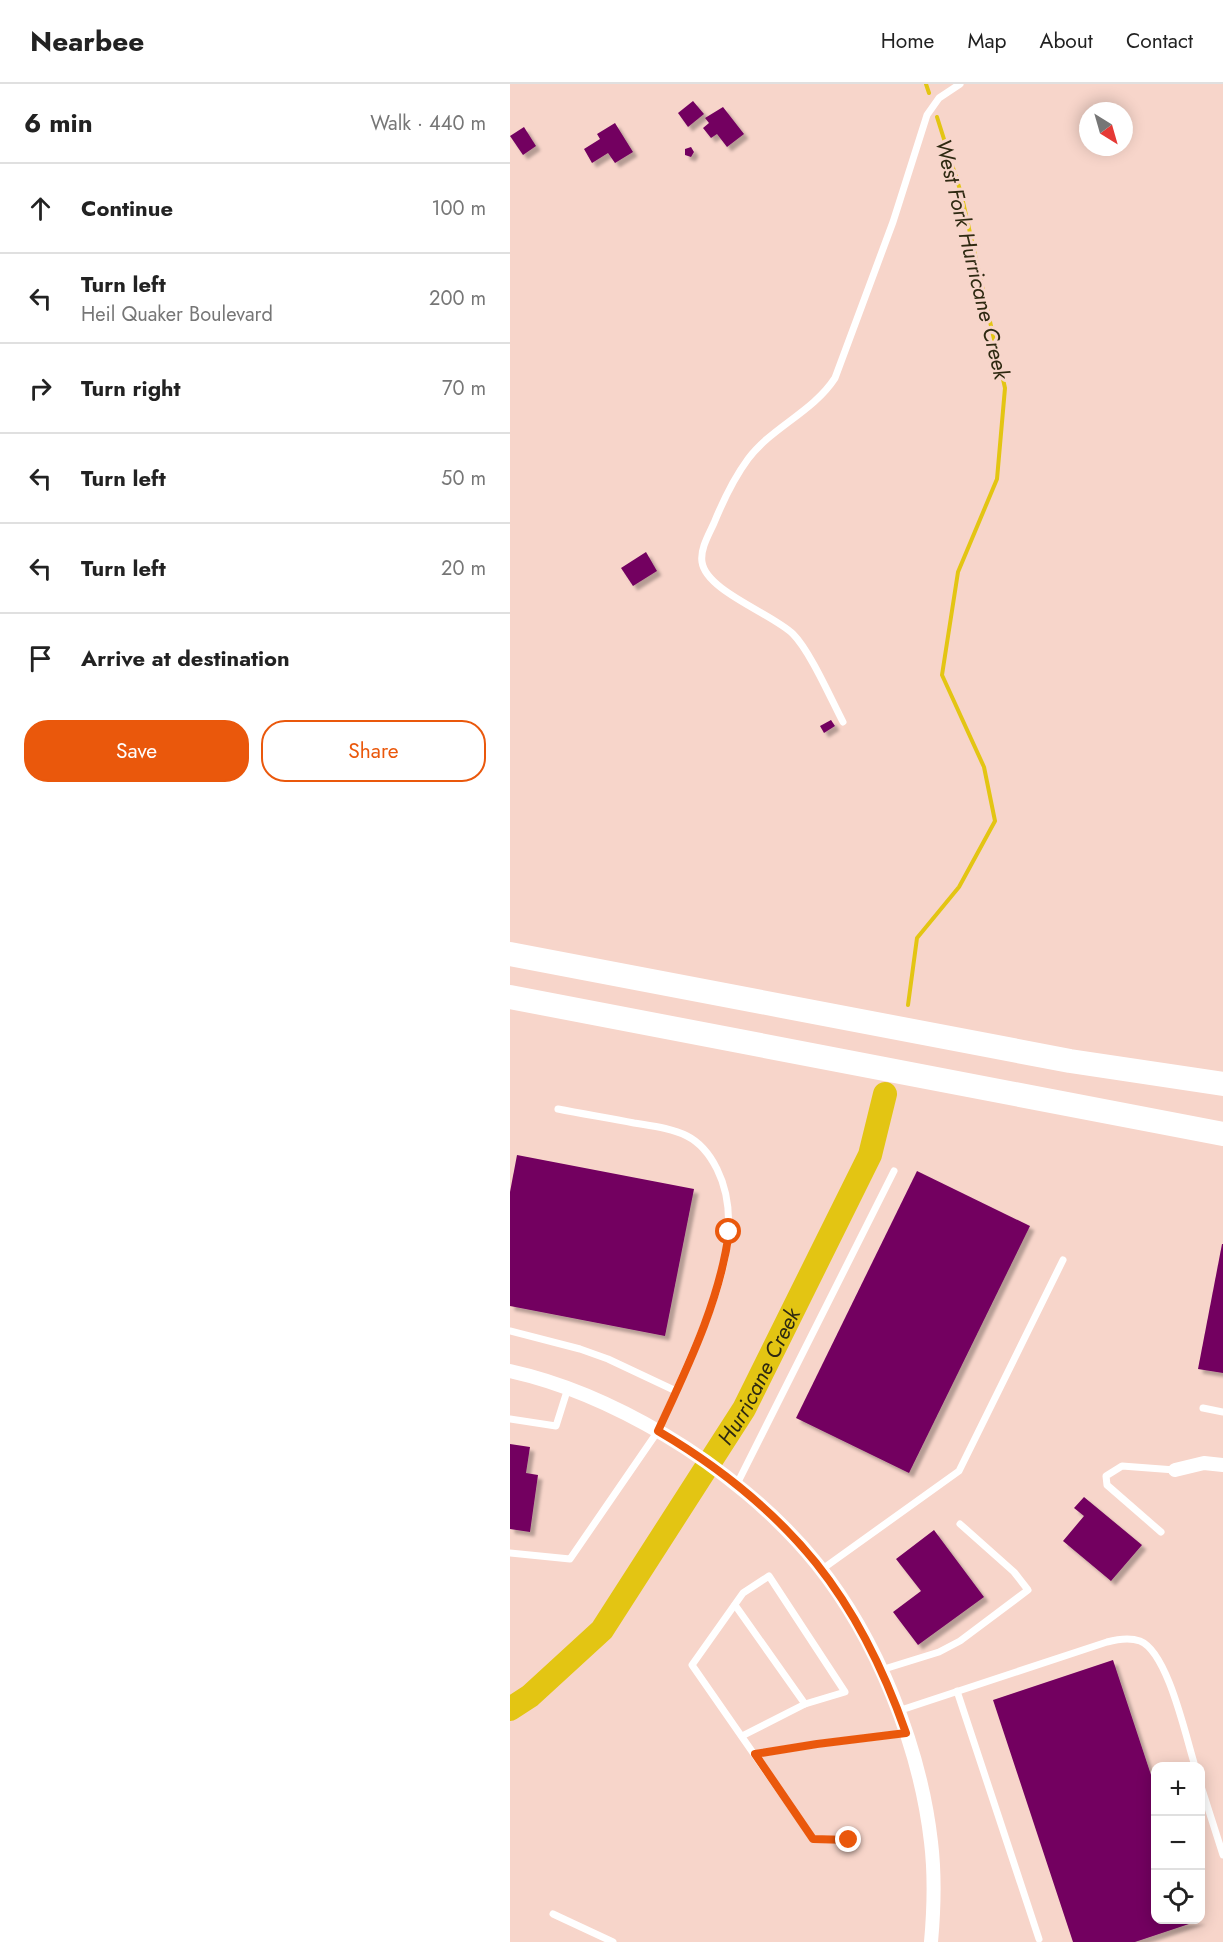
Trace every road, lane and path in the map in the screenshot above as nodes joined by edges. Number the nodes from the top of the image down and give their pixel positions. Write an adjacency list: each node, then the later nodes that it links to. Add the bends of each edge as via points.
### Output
1 (960, 84): 2 (lane, via 939,98 927,115 893,222 835,378 821,396 766,439 750,457 719,512 703,553 704,569 718,585 798,639)
2 (843, 722)
3 (510, 954): 5 (highway, via 1070,1060)
4 (510, 997): 7 (highway)
5 (1223, 1084)
6 (558, 1109): 13 (lane, via 677,1131 700,1144 720,1175 729,1215 724,1262)
7 (1223, 1134)
8 (894, 1171): 20 (lane)
9 (1063, 1260): 24 (lane, via 959,1471)
10 (510, 1331): 13 (lane, via 589,1353)
11 (510, 1371): 12 (street)
12 (568, 1388): 16 (lane, via 556,1426); 17 (street, via 617,1408)
13 (676, 1391): 17 (lane)
14 (1203, 1408): 15 (lane)
15 (1223, 1412)
16 (510, 1419)
17 (658, 1431): 20 (street); 23 (lane, via 570,1559)
18 (1223, 1464): 19 (street, via 1204,1463)
19 (1175, 1470): 22 (lane, via 1122,1466 1106,1476 1107,1485)
20 (736, 1486): 24 (street, via 784,1529)
21 (960, 1524): 26 (lane, via 1014,1572 1028,1590 960,1641 939,1652)
22 (1161, 1532)
23 (510, 1553)
24 (821, 1570): 26 (street)
25 (735, 1605): 28 (lane); 28 (lane, via 743,1593 770,1576 845,1692); 31 (lane, via 692,1665)
26 (881, 1670): 29 (street)
27 (957, 1691): 29 (lane); 33 (lane, via 1107,1642 1140,1641 1151,1649 1166,1673); 38 (lane)
28 (806, 1704): 31 (lane)
29 (898, 1711): 30 (street)
30 (906, 1733): 32 (lane); 40 (street, via 925,1802 931,1844)
31 (742, 1736): 32 (lane)
32 (755, 1754): 35 (lane, via 813,1839)
33 (1193, 1762)
34 (1205, 1799): 36 (lane)
35 (849, 1840)
36 (1223, 1855)
37 (552, 1914): 39 (lane)
38 (1039, 1939)
39 (613, 1942)
40 (931, 1942)

